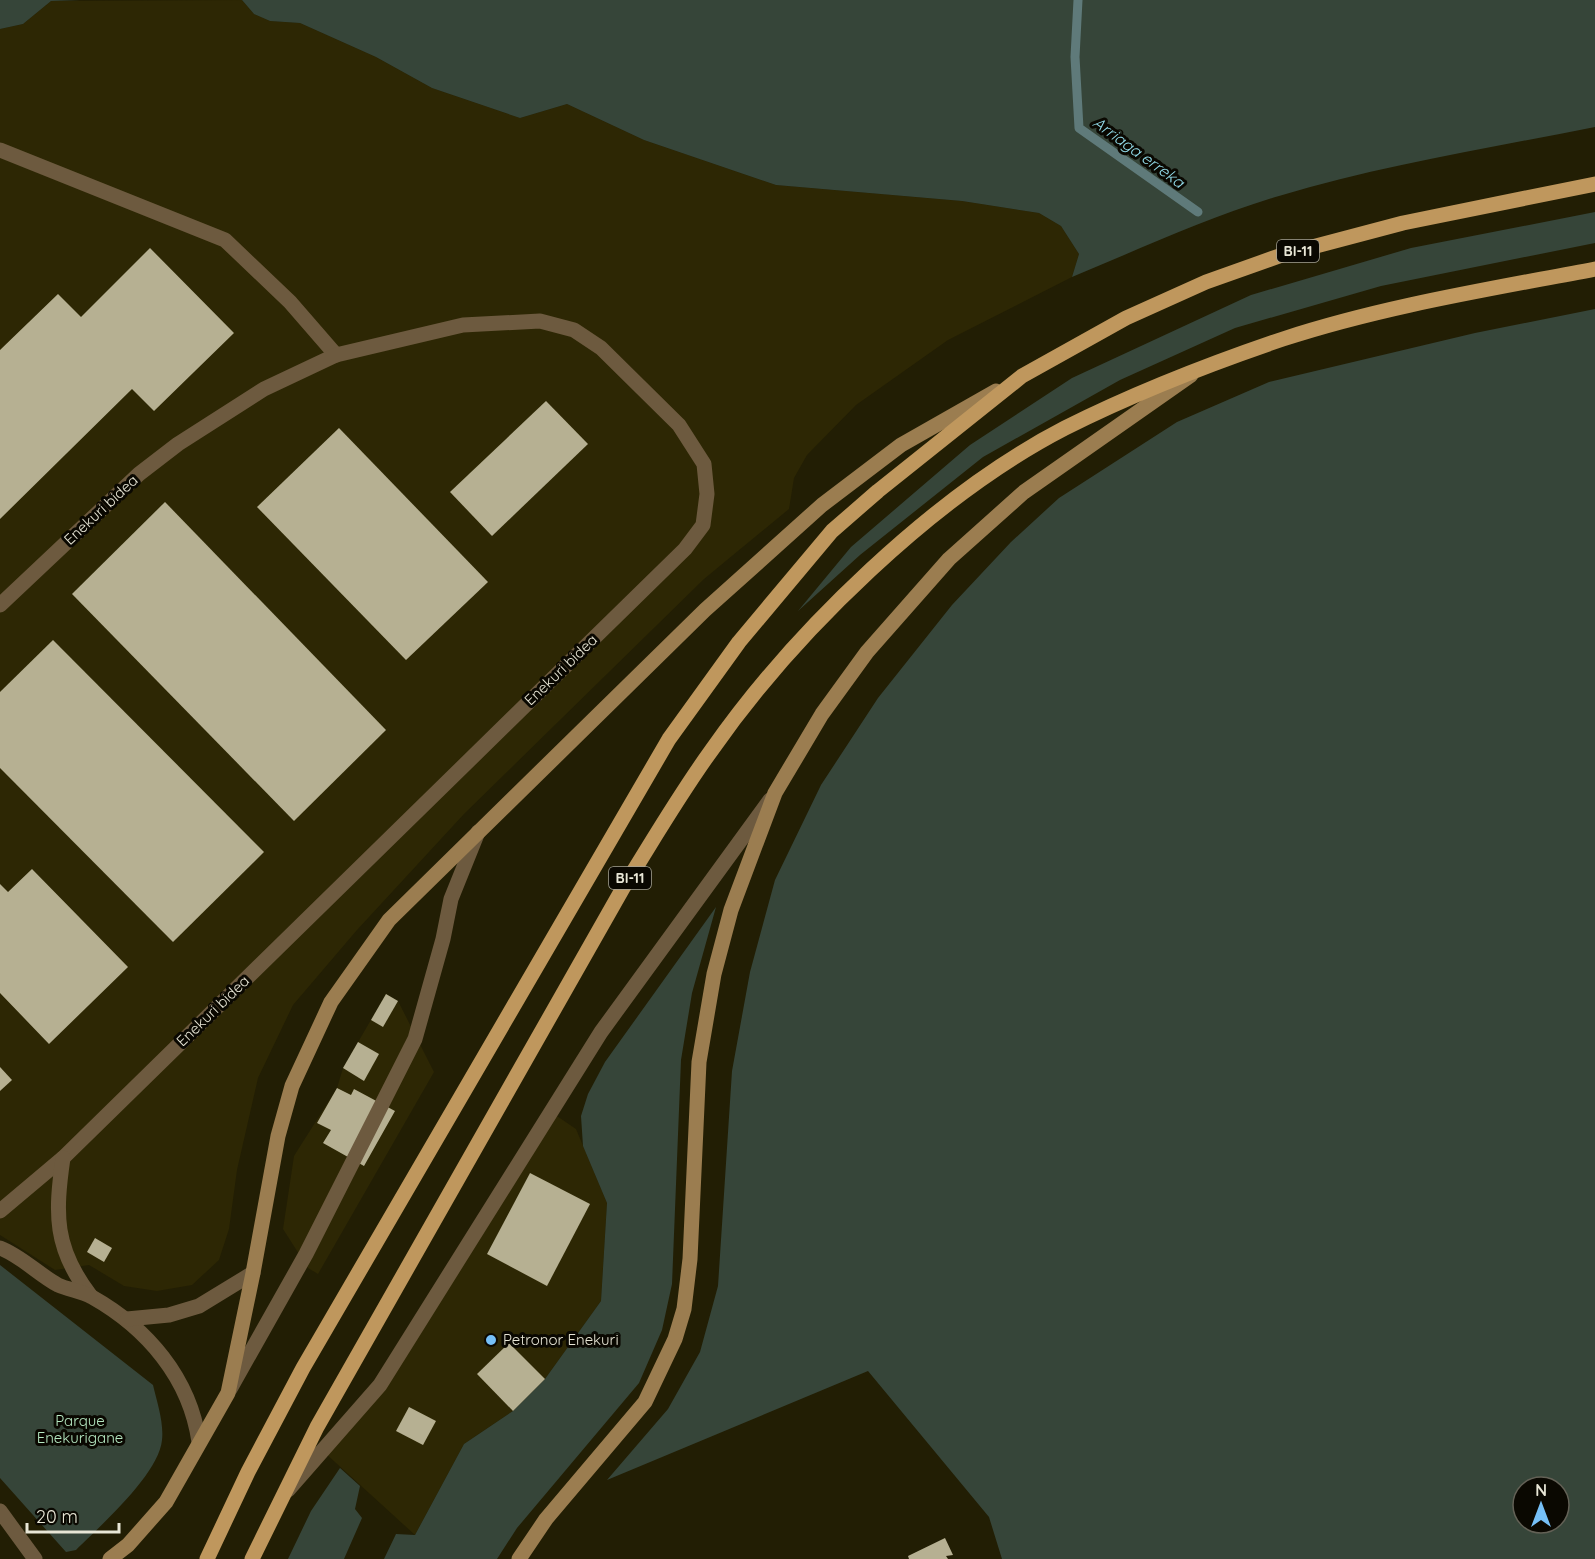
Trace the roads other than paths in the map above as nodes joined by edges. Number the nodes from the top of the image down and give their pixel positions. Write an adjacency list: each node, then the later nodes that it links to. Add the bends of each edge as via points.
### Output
1 (0, 150): 4 (street, via 225,240 290,302)
2 (1595, 184): 6 (main road, BI-11, via 1403,223 1282,255 1206,282 1126,318)
3 (1595, 269): 5 (main road, BI-11, via 1380,312 1285,339)
4 (336, 355): 7 (street, Enekuri bidea, via 264,389 178,444 139,474); 10 (street, Enekuri bidea, via 463,325 540,321 574,330 601,348 679,425 704,464 707,494 703,525 685,549)
5 (1198, 370): 8 (street, via 1024,492 949,559 867,652 822,714); 18 (main road, BI-11, via 1064,429 969,491 879,563 762,685 711,749 623,888 322,1417)
6 (1022, 376): 9 (street, via 901,445 822,505 705,610); 22 (main road, BI-11, via 832,531 739,642 669,739 303,1368)
7 (0, 604)
8 (775, 793): 18 (street, via 601,1032 380,1385); 24 (street, via 731,910 714,974 699,1062 690,1259 684,1309 675,1340 645,1402 546,1520)
9 (478, 832): 13 (street, via 389,920 331,1002 292,1086 278,1136); 16 (street, via 451,899 415,1039 306,1254)
10 (63, 1158): 11 (street, Enekuri bidea); 14 (street, via 58,1230 74,1274)
11 (0, 1212)
12 (0, 1248): 14 (street, via 59,1285)
13 (253, 1273): 15 (street, via 200,1306 169,1315); 16 (street)
14 (90, 1295): 15 (street)
15 (128, 1319): 17 (street, via 164,1356 196,1422)
16 (228, 1393): 17 (street)
17 (200, 1442): 21 (street, via 166,1502 128,1545)
18 (280, 1499): 23 (main road, BI-11)
19 (0, 1511): 20 (street)
20 (35, 1559)
21 (110, 1559)
22 (207, 1559)
23 (252, 1559)
24 (519, 1559)

